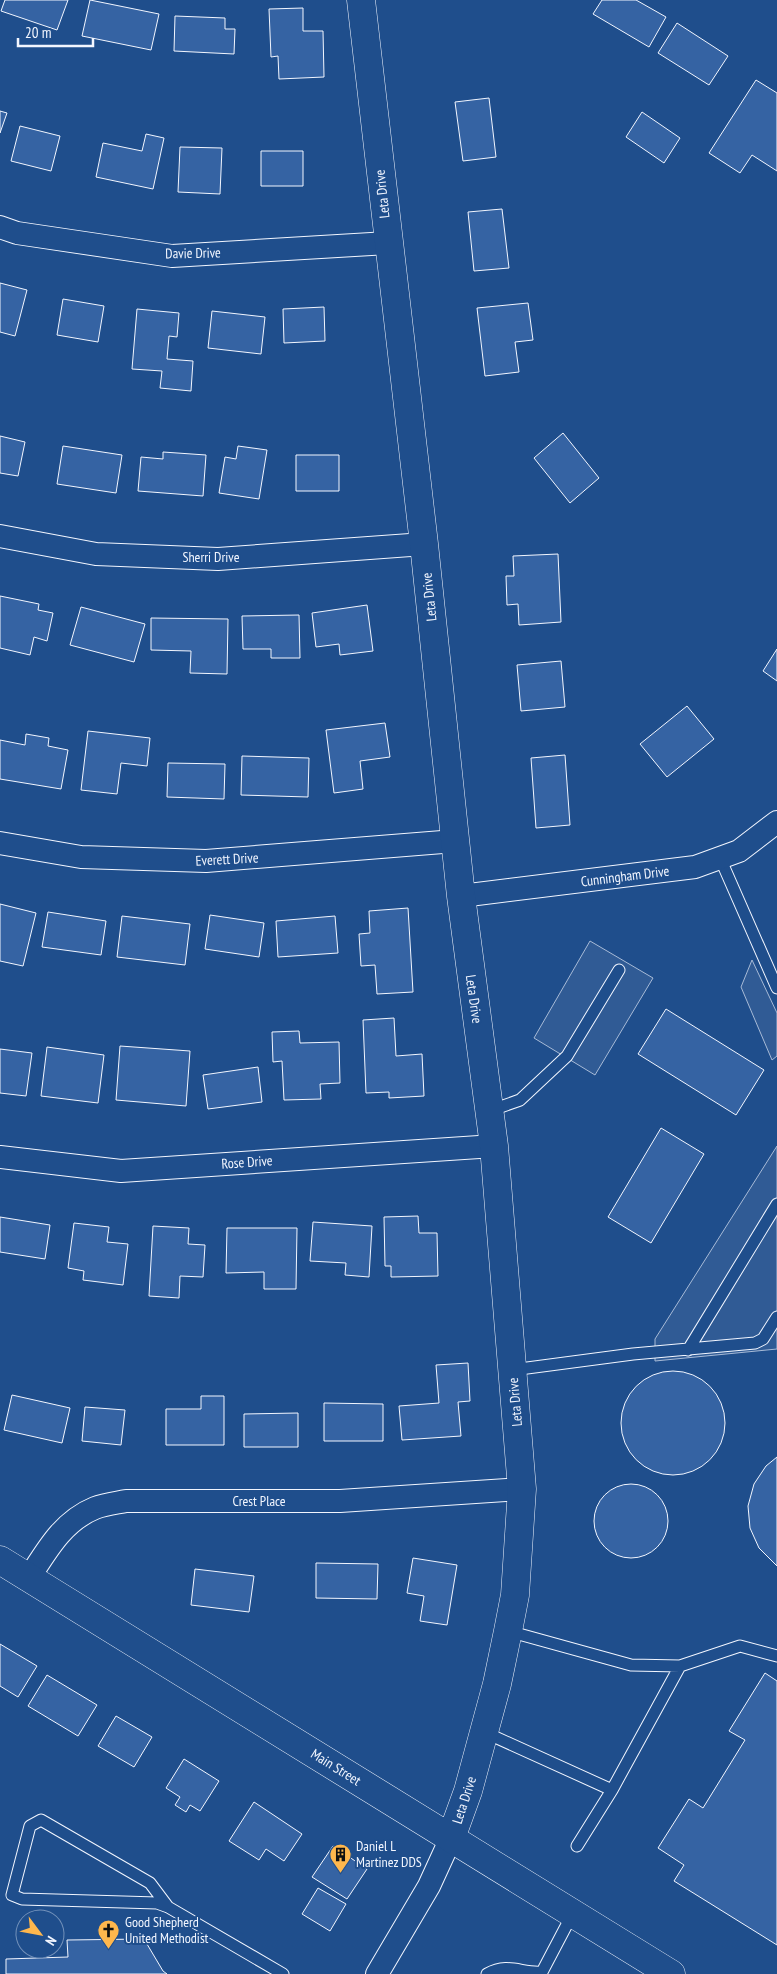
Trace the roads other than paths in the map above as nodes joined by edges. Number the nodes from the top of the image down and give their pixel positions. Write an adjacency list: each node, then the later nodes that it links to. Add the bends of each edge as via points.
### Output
1 (361, 0): 3 (street, Leta Drive)
2 (0, 227): 3 (street, Davie Drive, via 17,233 172,256)
3 (388, 243): 5 (street, Leta Drive)
4 (0, 536): 5 (street, Sherri Drive, via 96,554 218,558)
5 (424, 544): 7 (street, Leta Drive)
6 (777, 822): 9 (street, Cunningham Drive, via 739,851)
7 (455, 841): 8 (street, Everett Drive, via 206,862 80,857); 10 (street, Leta Drive)
8 (0, 843)
9 (720, 858): 10 (street, Cunningham Drive, via 695,868); 12 (lane)
10 (461, 896): 13 (street, Leta Drive)
11 (619, 970): 13 (lane, via 566,1056 520,1100)
12 (777, 988)
13 (489, 1111): 14 (street, Leta Drive)
14 (494, 1146): 15 (street, Rose Drive, via 121,1171); 19 (street, Leta Drive)
15 (0, 1157)
16 (777, 1204): 18 (lane)
17 (777, 1317): 18 (lane, via 764,1339 755,1343)
18 (688, 1350): 19 (lane)
19 (512, 1370): 20 (street, Leta Drive)
20 (522, 1489): 22 (street, Crest Place, via 340,1500 126,1501 96,1507 73,1519 56,1536); 23 (street, Leta Drive, via 515,1595)
21 (0, 1560): 22 (street, Main Street)
22 (29, 1578): 28 (street, Main Street)
23 (508, 1631): 25 (lane, via 631,1665); 26 (street, Leta Drive)
24 (777, 1656): 25 (lane, via 740,1646)
25 (680, 1666): 27 (lane)
26 (484, 1732): 27 (lane); 28 (street, Leta Drive)
27 (612, 1790): 29 (lane)
28 (451, 1838): 31 (street, Main Street); 34 (street, Leta Drive, via 429,1886)
29 (577, 1846)
30 (168, 1907): 30 (lane, via 157,1903 22,1899 12,1895 30,1826 41,1820 150,1883); 33 (lane)
31 (573, 1913): 32 (street, Main Street); 35 (lane, via 542,1972 512,1968 496,1969)
32 (662, 1972)
33 (283, 1974)
34 (377, 1974)
35 (487, 1974)

